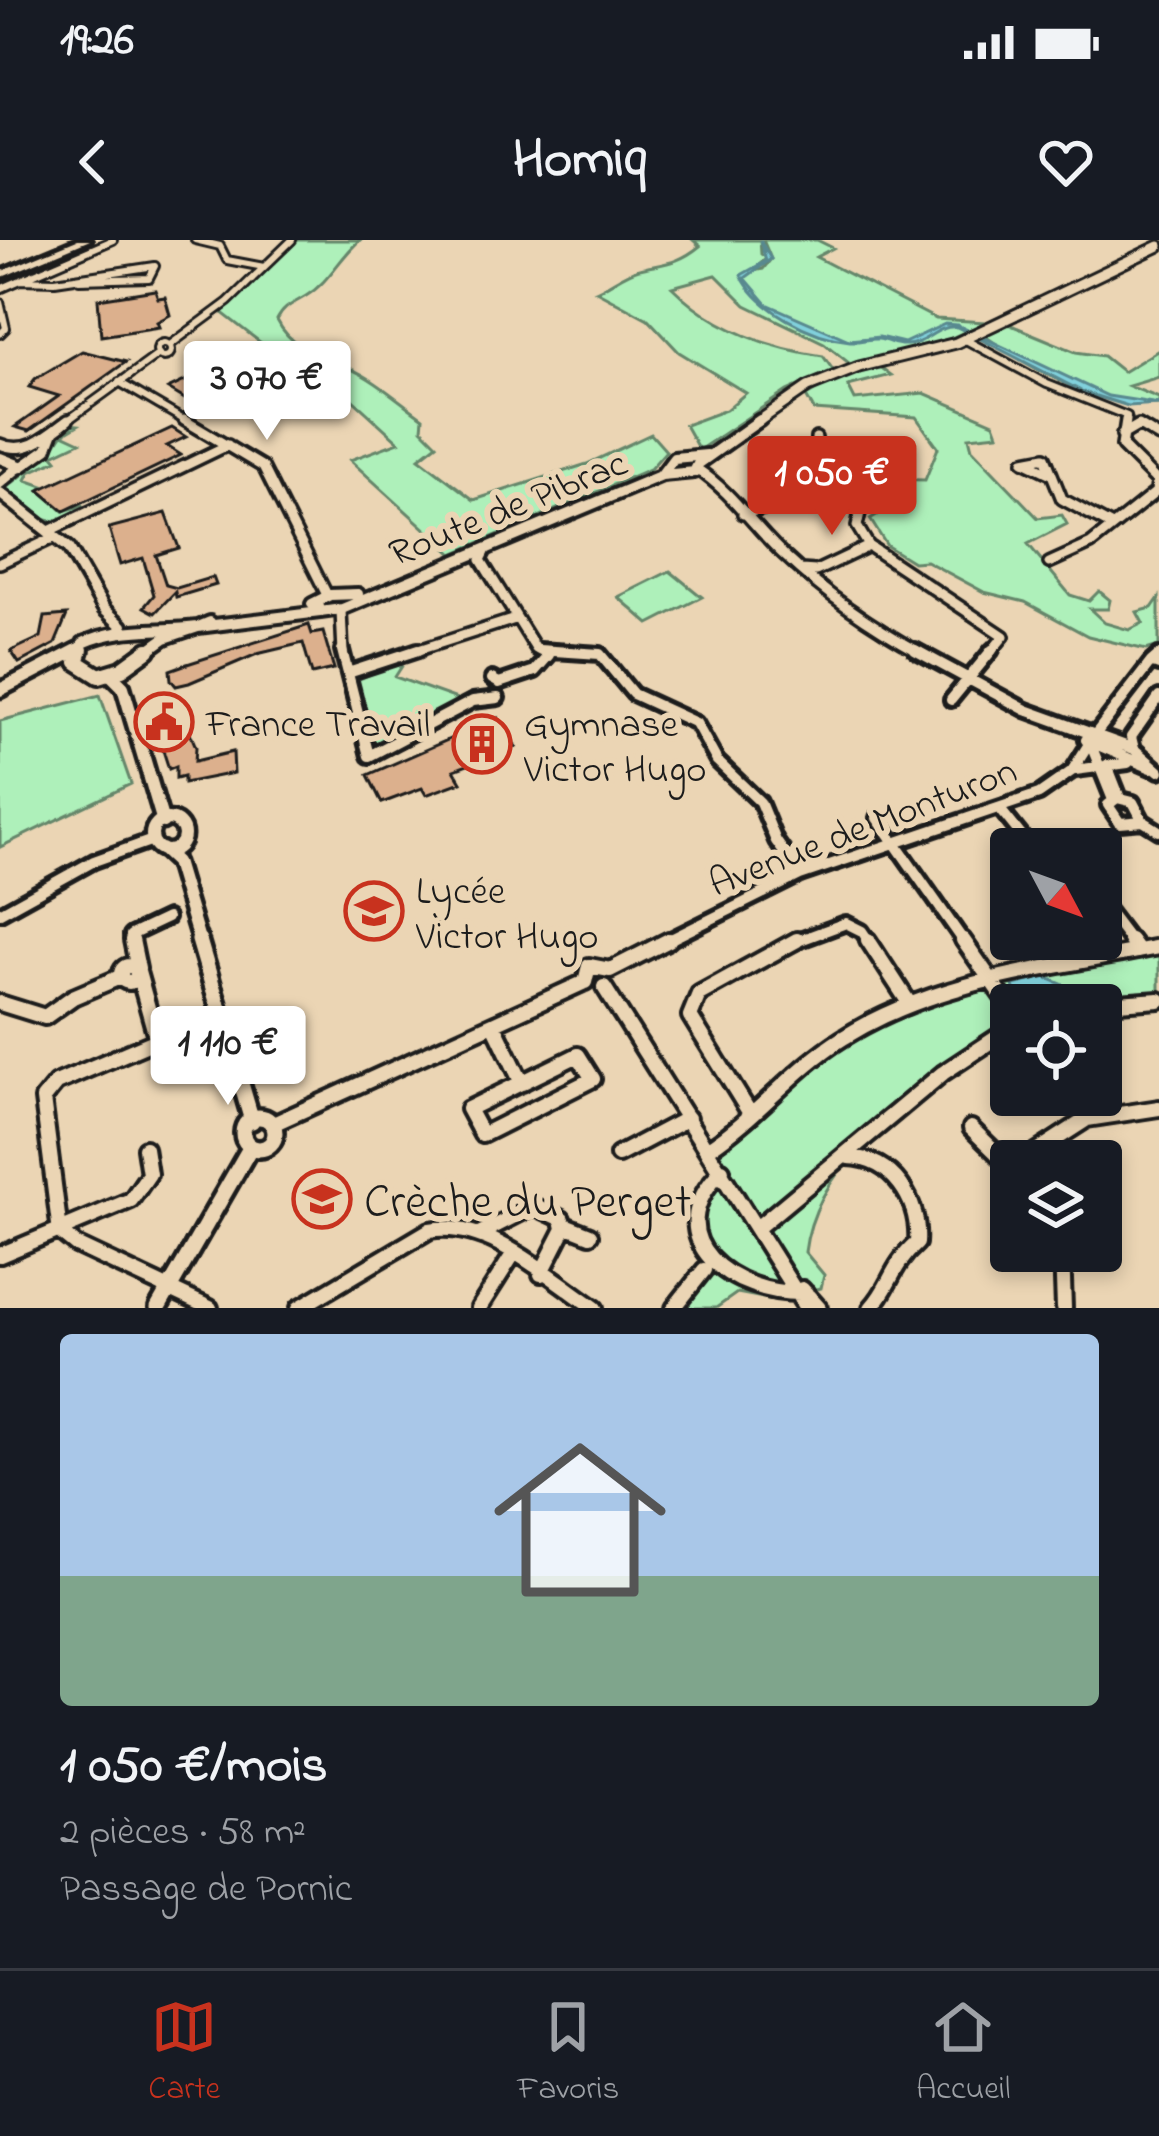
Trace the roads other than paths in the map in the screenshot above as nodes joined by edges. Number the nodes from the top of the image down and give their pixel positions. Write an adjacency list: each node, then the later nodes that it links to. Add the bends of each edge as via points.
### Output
1 (75, 240): 8 (highway)
2 (85, 240): 9 (highway)
3 (113, 240): 9 (street)
4 (195, 240): 7 (street, via 222,247 226,259)
5 (292, 240): 7 (street)
6 (1159, 246): 14 (main road, Route de Pibrac)
7 (264, 267): 15 (street)
8 (0, 274): 9 (highway)
9 (18, 274): 10 (street); 11 (street)
10 (79, 280): 10 (street, via 111,265 154,266 147,278)
11 (0, 290)
12 (0, 302): 13 (street)
13 (0, 334)
14 (972, 335): 16 (street, via 1047,384); 26 (main road, Route de Pibrac, via 808,388)
15 (118, 382): 18 (street); 23 (street)
16 (1126, 416): 17 (street); 19 (street)
17 (1139, 425): 19 (street); 20 (street)
18 (56, 429): 22 (street, via 23,448); 25 (street, via 37,457)
19 (1122, 435): 31 (street, via 1158,485)
20 (1159, 437)
21 (816, 438): 29 (street)
22 (0, 444)
23 (228, 445): 32 (street); 40 (street, via 269,474)
24 (1, 457): 25 (main road)
25 (18, 464): 28 (main road)
26 (687, 467): 30 (street, via 710,478); 34 (main road, Route de Pibrac)
27 (1049, 472): 31 (street, via 1062,499)
28 (2, 488): 32 (main road)
29 (849, 488): 30 (street); 33 (street, via 861,502 856,526)
30 (743, 514): 37 (street)
31 (1112, 526): 35 (street)
32 (50, 535): 36 (street); 39 (main road)
33 (871, 547): 37 (street); 38 (street); 56 (street, via 1003,635)
34 (484, 552): 40 (main road, Route de Pibrac); 41 (street)
35 (1049, 562)
36 (0, 563)
37 (801, 570): 38 (street)
38 (816, 583): 56 (street)
39 (92, 584): 43 (main road, via 108,617); 45 (main road)
40 (331, 605): 42 (main road, Route de Pibrac); 52 (street)
41 (515, 619): 48 (street); 52 (street)
42 (210, 622): 44 (main road, Route de Pibrac); 47 (main road, Route de Pibrac)
43 (127, 628): 44 (main road); 45 (main road)
44 (142, 634): 47 (main road)
45 (90, 638): 46 (main road)
46 (79, 649): 51 (main road); 54 (street)
47 (144, 653): 50 (main road, Route de Pibrac)
48 (549, 655): 55 (street, via 535,671); 78 (street, via 598,653 633,694 693,721 717,761 760,802)
49 (1156, 661): 62 (street, Avenue de Monturon)
50 (132, 665): 53 (main road); 57 (street)
51 (82, 670): 53 (main road); 54 (street)
52 (349, 673): 60 (street, via 369,756 473,700)
53 (110, 674): 57 (street)
54 (23, 679): 58 (street)
55 (492, 679)
56 (968, 682): 61 (street); 62 (street)
57 (123, 687): 71 (street)
58 (0, 690)
59 (1159, 697): 63 (street, via 1131,737)
60 (498, 698)
61 (951, 700)
62 (1090, 739): 63 (street); 64 (street); 65 (street, Avenue de Monturon)
63 (1137, 759): 64 (street, Avenue de Monturon); 66 (street)
64 (1102, 765): 65 (street, Avenue de Monturon); 67 (street)
65 (1072, 771): 68 (street, Avenue de Monturon)
66 (1159, 771)
67 (1117, 799): 70 (street, via 1139,806); 70 (street, via 1108,807 1115,820)
68 (1000, 808): 72 (street); 75 (street, Avenue de Monturon)
69 (877, 818): 75 (street)
70 (1143, 820): 73 (street)
71 (163, 822): 74 (street, via 184,826); 76 (street, via 153,830)
72 (1016, 828)
73 (1159, 831)
74 (181, 841): 76 (street); 77 (street)
75 (892, 841): 78 (street, Avenue de Monturon); 86 (street)
76 (156, 845): 77 (street); 79 (street, via 94,861)
77 (176, 862): 102 (street)
78 (800, 875): 85 (street, Avenue de Monturon)
79 (0, 913)
80 (166, 918): 84 (street, via 132,933)
81 (1122, 930): 83 (street)
82 (1159, 947): 83 (street)
83 (1138, 951): 86 (street)
84 (138, 970): 91 (street, via 126,968 45,1017); 115 (street, via 157,1040 56,1083 44,1097)
85 (610, 970): 87 (street, Avenue de Monturon, via 589,966); 89 (street)
86 (991, 980): 88 (street); 92 (street)
87 (585, 982): 89 (street); 94 (street)
88 (994, 984)
89 (604, 987): 100 (street)
90 (1159, 1000): 93 (street)
91 (0, 1003)
92 (909, 1003): 98 (street, via 821,1053); 98 (street, via 862,931 846,923 699,994 692,1020)
93 (1122, 1003)
94 (495, 1028): 96 (street); 103 (street)
95 (990, 1041): 111 (street, via 934,1077)
96 (522, 1083): 96 (street, via 468,1109 482,1135 593,1079 578,1055)
97 (1159, 1108): 101 (street)
98 (751, 1115): 109 (street)
99 (1085, 1116): 101 (street)
100 (688, 1118): 109 (street); 110 (street)
101 (1087, 1119): 105 (street)
102 (252, 1121): 103 (street); 108 (street, via 243,1134)
103 (273, 1124): 108 (street, via 271,1141)
104 (971, 1128): 106 (street)
105 (1054, 1140)
106 (990, 1147)
107 (145, 1148): 115 (street, via 149,1174 135,1197)
108 (250, 1148): 123 (street)
109 (708, 1149): 112 (street)
110 (618, 1154)
111 (845, 1158): 114 (street); 132 (street, via 865,1156 880,1166 917,1218 917,1243 891,1267)
112 (722, 1170): 114 (street); 120 (street, via 696,1208)
113 (565, 1225): 116 (street, via 534,1206); 117 (street); 122 (street)
114 (758, 1227): 124 (street)
115 (60, 1232): 118 (street); 123 (street)
116 (479, 1234): 119 (street); 127 (street, via 438,1226)
117 (590, 1235)
118 (0, 1256)
119 (512, 1256): 122 (street); 128 (street)
120 (704, 1270): 124 (street, via 749,1302); 130 (street)
121 (1063, 1272): 133 (street)
122 (541, 1274): 129 (street)
123 (169, 1289): 125 (street); 126 (street)
124 (804, 1300): 131 (street)
125 (158, 1308)
126 (210, 1308)
127 (299, 1308)
128 (479, 1308)
129 (595, 1308)
130 (674, 1308)
131 (819, 1308)
132 (871, 1308)
133 (1064, 1308)

